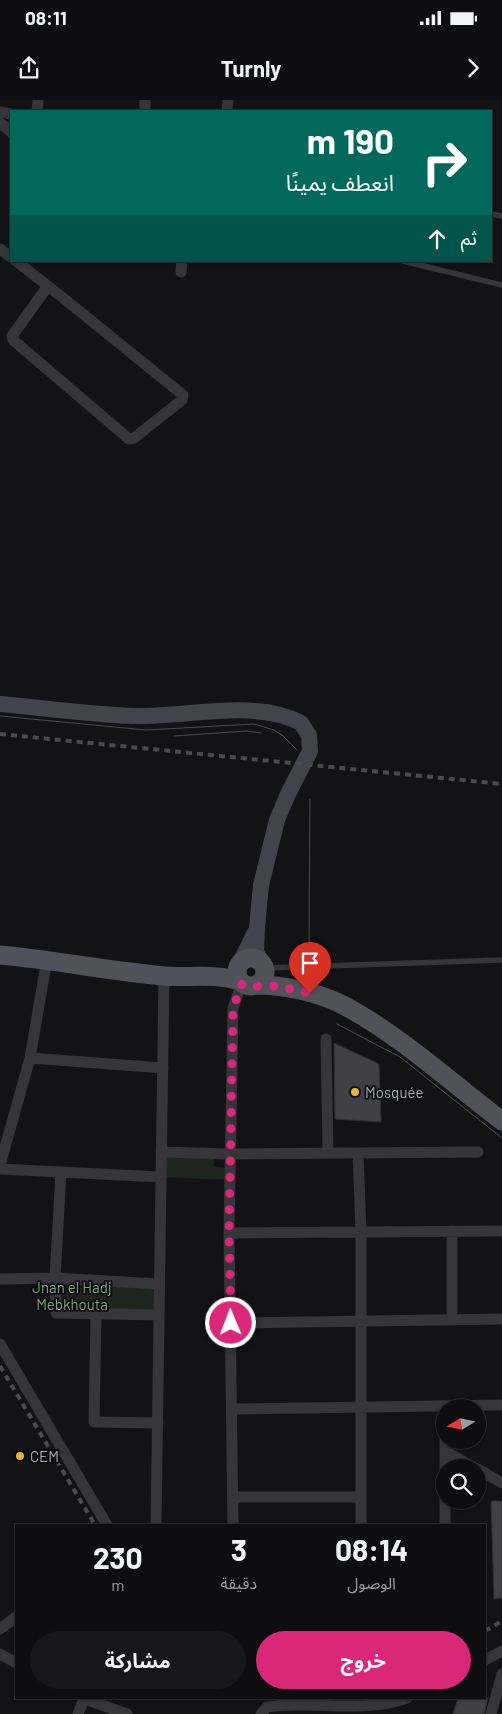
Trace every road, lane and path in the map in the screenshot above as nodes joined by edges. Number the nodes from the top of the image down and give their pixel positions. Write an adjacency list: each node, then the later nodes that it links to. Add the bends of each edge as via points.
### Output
1 (0, 123): 2 (street)
2 (10, 131)
3 (17, 262): 6 (street)
4 (407, 262): 5 (lane)
5 (502, 285)
6 (48, 286): 6 (street, via 183,395 182,400 129,439 49,371 12,338)
7 (0, 704): 11 (street, via 132,716 257,712 302,723 309,735 310,751 277,820 261,885)
8 (0, 955): 9 (main road)
9 (47, 959): 12 (main road); 14 (street)
10 (502, 960): 11 (lane)
11 (254, 974): 12 (main road); 16 (main road, via 341,1004 396,1039); 21 (street, via 233,1008)
12 (164, 976): 15 (street)
13 (326, 1039): 19 (street)
14 (30, 1058): 15 (street); 22 (street)
15 (163, 1068): 17 (street)
16 (502, 1121)
17 (161, 1152): 21 (street); 25 (street)
18 (478, 1152): 20 (street)
19 (328, 1153): 20 (street); 21 (street)
20 (358, 1153): 29 (street)
21 (231, 1154): 28 (street)
22 (0, 1165)
23 (0, 1169): 24 (street)
24 (61, 1172): 25 (street); 30 (street)
25 (161, 1177): 32 (street)
26 (452, 1231): 27 (street); 29 (street); 36 (street)
27 (502, 1231)
28 (229, 1232): 29 (street); 38 (street)
29 (361, 1232): 37 (street)
30 (56, 1278): 31 (street); 32 (street); 33 (street, via 56,1313)
31 (0, 1279)
32 (159, 1284): 34 (street)
33 (96, 1313): 34 (street); 45 (street, via 94,1422)
34 (158, 1315): 45 (street)
35 (502, 1319): 36 (street)
36 (452, 1320): 37 (street)
37 (361, 1321): 38 (street); 42 (street)
38 (231, 1323): 44 (street)
39 (0, 1344): 53 (street)
40 (502, 1405): 41 (street)
41 (486, 1406)
42 (361, 1407): 43 (street); 44 (street); 51 (street)
43 (436, 1407)
44 (232, 1409): 50 (street)
45 (158, 1423): 54 (street)
46 (450, 1449): 47 (street)
47 (464, 1459)
48 (486, 1474): 49 (street)
49 (502, 1483)
50 (234, 1497): 51 (street); 55 (street)
51 (361, 1497): 56 (street)
52 (445, 1509): 57 (street)
53 (106, 1524)
54 (156, 1524)
55 (233, 1524)
56 (361, 1524)
57 (445, 1524)
58 (15, 1618): 59 (street)
59 (0, 1630)
60 (502, 1651): 62 (street)
61 (0, 1654): 63 (street)
62 (486, 1659)
63 (15, 1662)
64 (502, 1674): 71 (street)
65 (83, 1699): 68 (street)
66 (86, 1699): 69 (street)
67 (403, 1699): 70 (street, via 364,1708 289,1704 267,1707)
68 (78, 1714)
69 (127, 1714)
70 (261, 1714)
71 (491, 1714)

